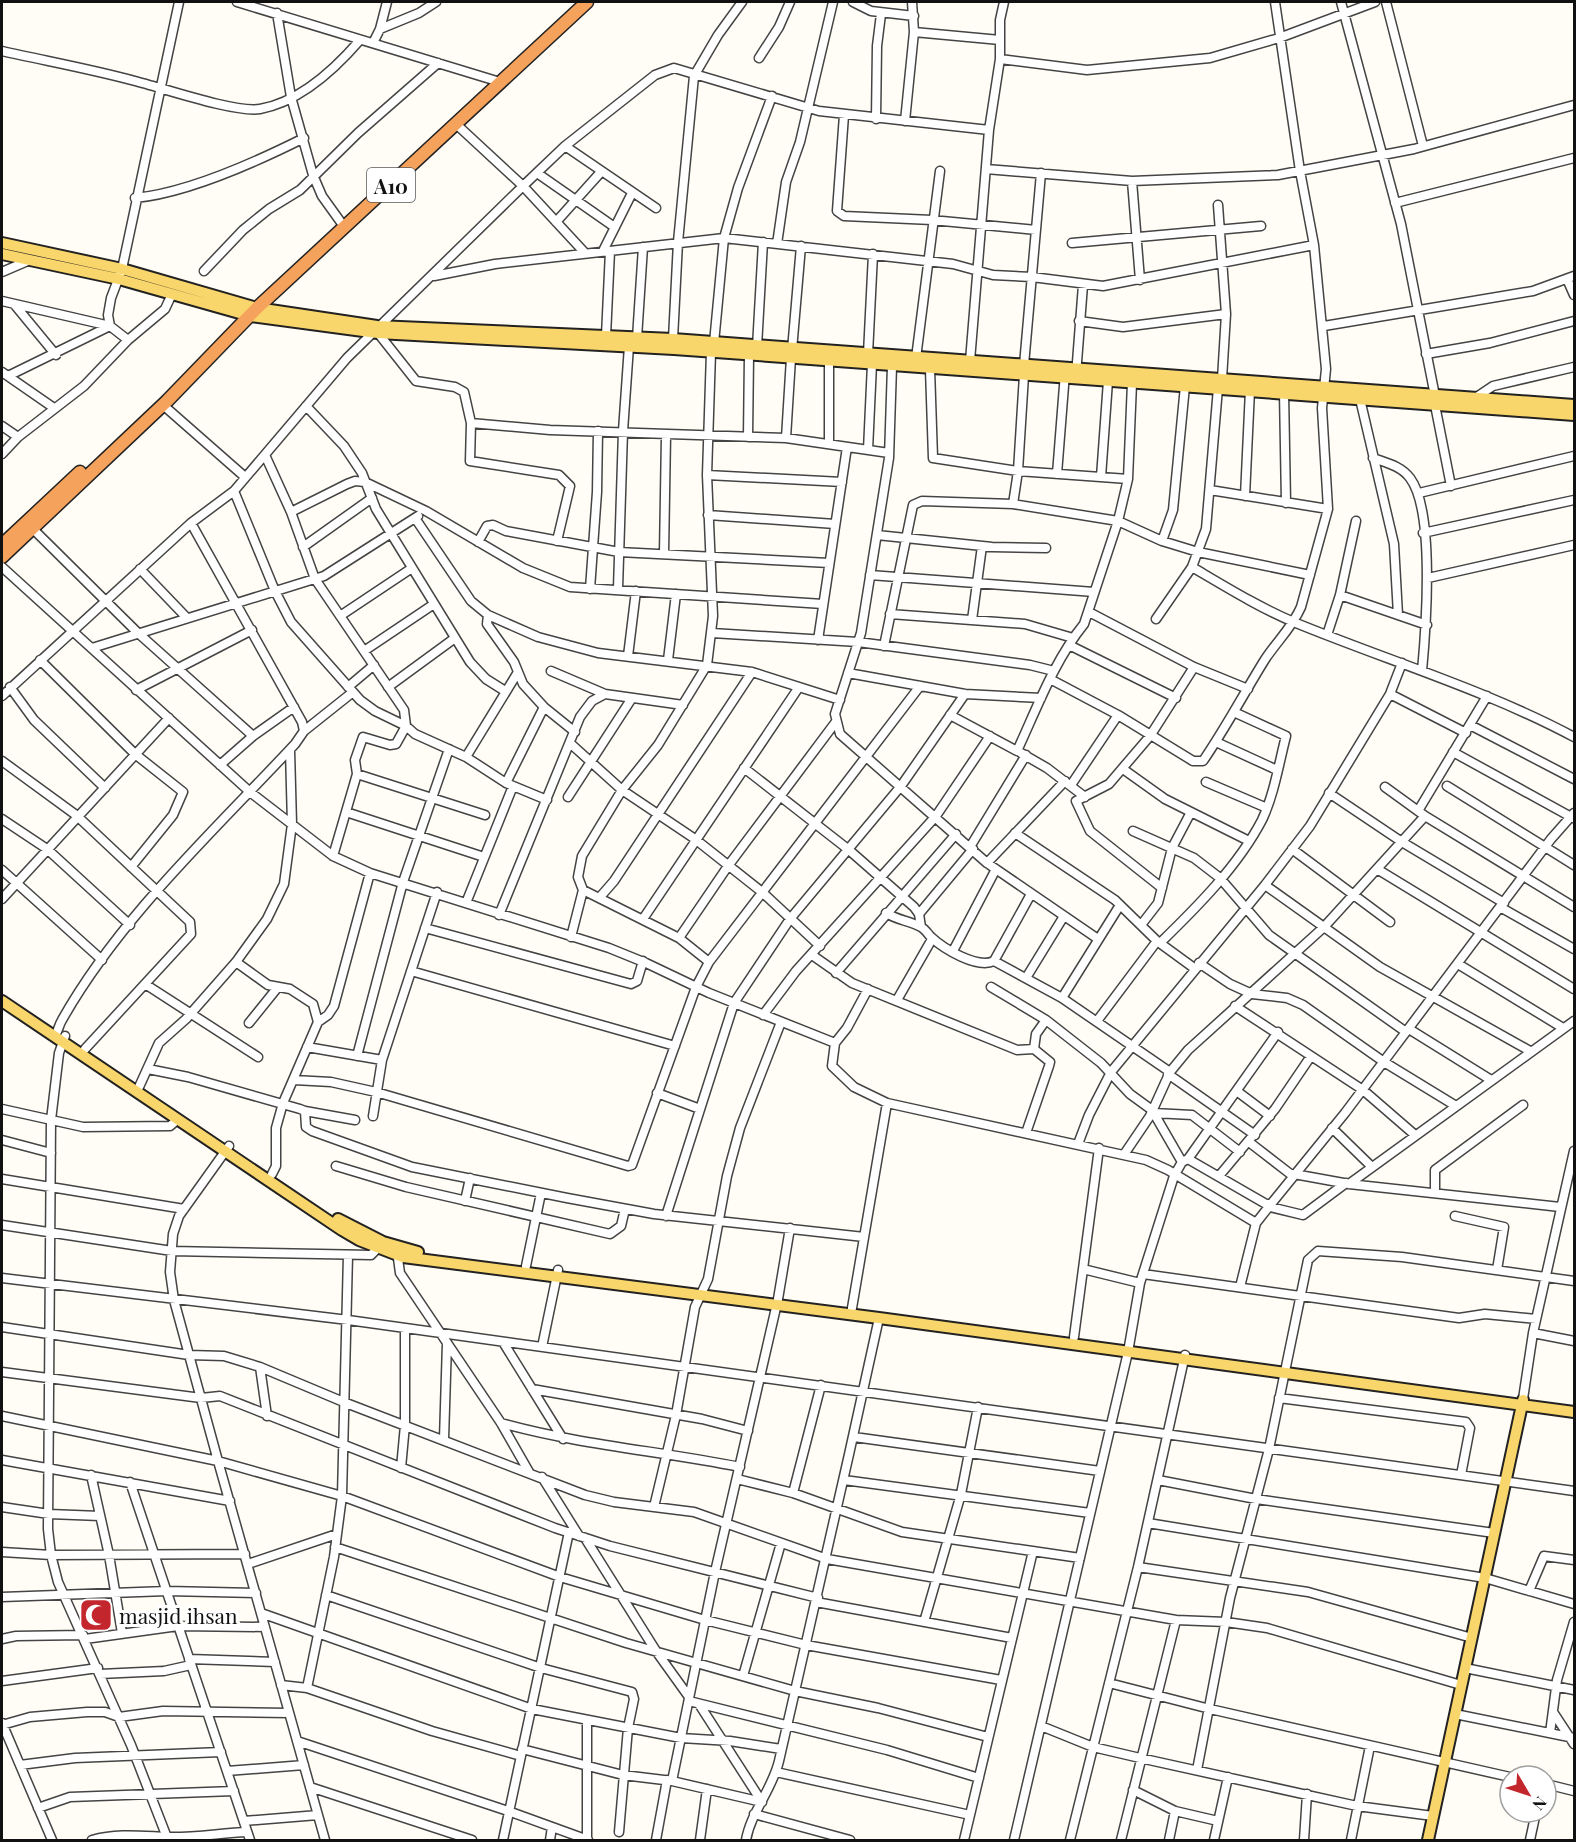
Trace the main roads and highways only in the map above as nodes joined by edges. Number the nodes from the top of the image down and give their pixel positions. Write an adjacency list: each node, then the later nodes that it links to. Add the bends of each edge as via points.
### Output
1 (587, 2): 5 (highway, A10)
2 (2, 243): 4 (main road)
3 (2, 254): 4 (main road)
4 (120, 274): 5 (main road); 5 (main road, via 172,294)
5 (253, 312): 6 (main road); 11 (highway, A10)
6 (375, 331): 7 (main road); 7 (main road, via 606,336)
7 (633, 342): 8 (main road); 8 (main road, via 673,339)
8 (712, 347): 9 (main road)
9 (792, 354): 10 (main road); 10 (main road, via 829,361)
10 (870, 359): 12 (main road, via 970,361); 12 (main road, via 892,366 930,369)
11 (195, 369): 19 (highway, A10); 20 (highway, A10, via 163,405)
12 (1024, 370): 13 (main road)
13 (1071, 374): 14 (main road); 14 (main road, via 1132,383)
14 (1220, 383): 15 (main road); 15 (main road, via 1250,390)
15 (1325, 392): 16 (main road); 16 (main road, via 1360,399)
16 (1435, 400): 17 (main road); 18 (main road)
17 (1575, 405)
18 (1575, 415)
19 (2, 545)
20 (2, 557)
21 (2, 994): 23 (main road)
22 (2, 1001): 23 (main road)
23 (60, 1036): 24 (main road, via 177,1120); 24 (main road, via 85,1049)
24 (227, 1149): 25 (main road); 25 (main road, via 342,1230)
25 (381, 1245): 26 (main road)
26 (397, 1251): 27 (main road); 27 (main road, via 426,1261)
27 (558, 1273): 28 (main road)
28 (778, 1302): 29 (main road); 29 (main road, via 1074,1337)
29 (1128, 1349): 30 (main road)
30 (1523, 1402): 31 (main road); 32 (main road); 33 (main road)
31 (1575, 1406)
32 (1575, 1412)
33 (1428, 1840)

